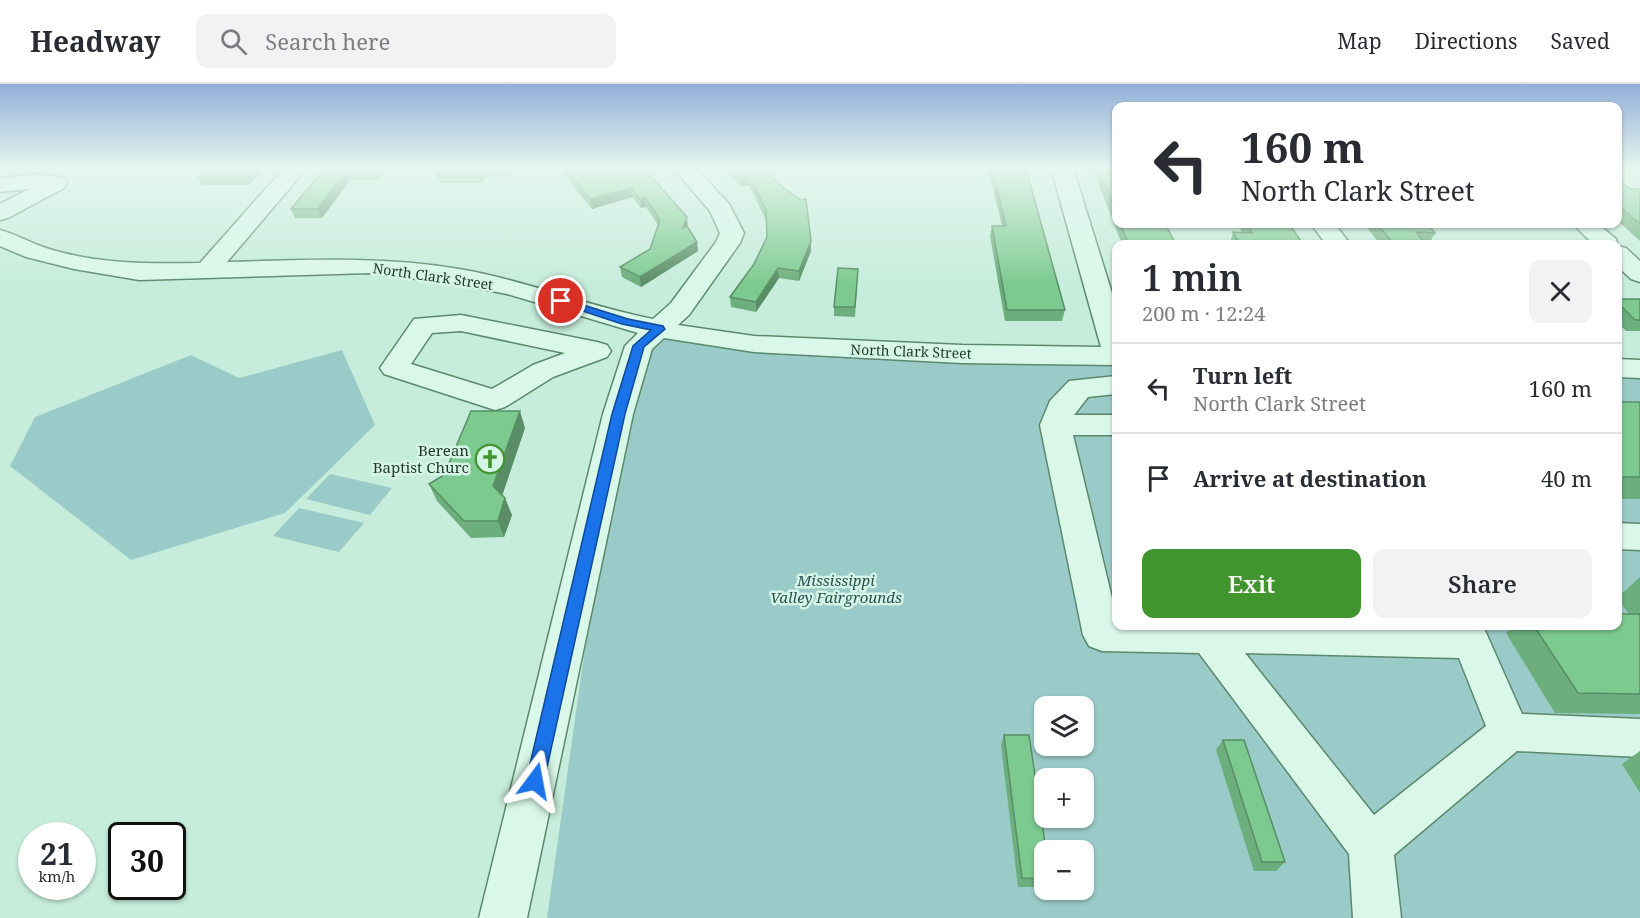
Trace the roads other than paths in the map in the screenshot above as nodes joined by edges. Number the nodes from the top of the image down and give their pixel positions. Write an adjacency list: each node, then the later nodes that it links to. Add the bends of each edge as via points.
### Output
1 (262, 207): 8 (street)
2 (721, 207): 10 (street, via 732,233 728,243 680,309)
3 (1073, 207): 11 (street)
4 (1589, 228): 6 (street)
5 (0, 237): 8 (street, North Clark Street, via 35,252 74,262 139,272)
6 (1602, 240)
7 (1622, 258): 9 (street)
8 (206, 271): 10 (street, North Clark Street, via 369,266 458,276 512,287 626,322)
9 (1640, 274)
10 (649, 337): 12 (street); 13 (street, North Clark Street, via 962,354); 26 (street, via 618,414)
11 (1112, 337)
12 (597, 351): 12 (street, via 461,322 424,325 394,368 495,400 543,371)
13 (1112, 356)
14 (1622, 368): 15 (street)
15 (1640, 369)
16 (1112, 385): 17 (street, via 1080,388 1061,408)
17 (1054, 424): 18 (street); 22 (street, via 1102,635)
18 (1112, 425)
19 (1622, 536): 20 (street)
20 (1640, 537)
21 (1468, 634): 22 (street); 23 (street)
22 (1209, 637): 25 (street)
23 (1509, 732): 24 (street); 25 (street)
24 (1640, 738)
25 (1371, 846): 27 (street)
26 (503, 918)
27 (1377, 918)

